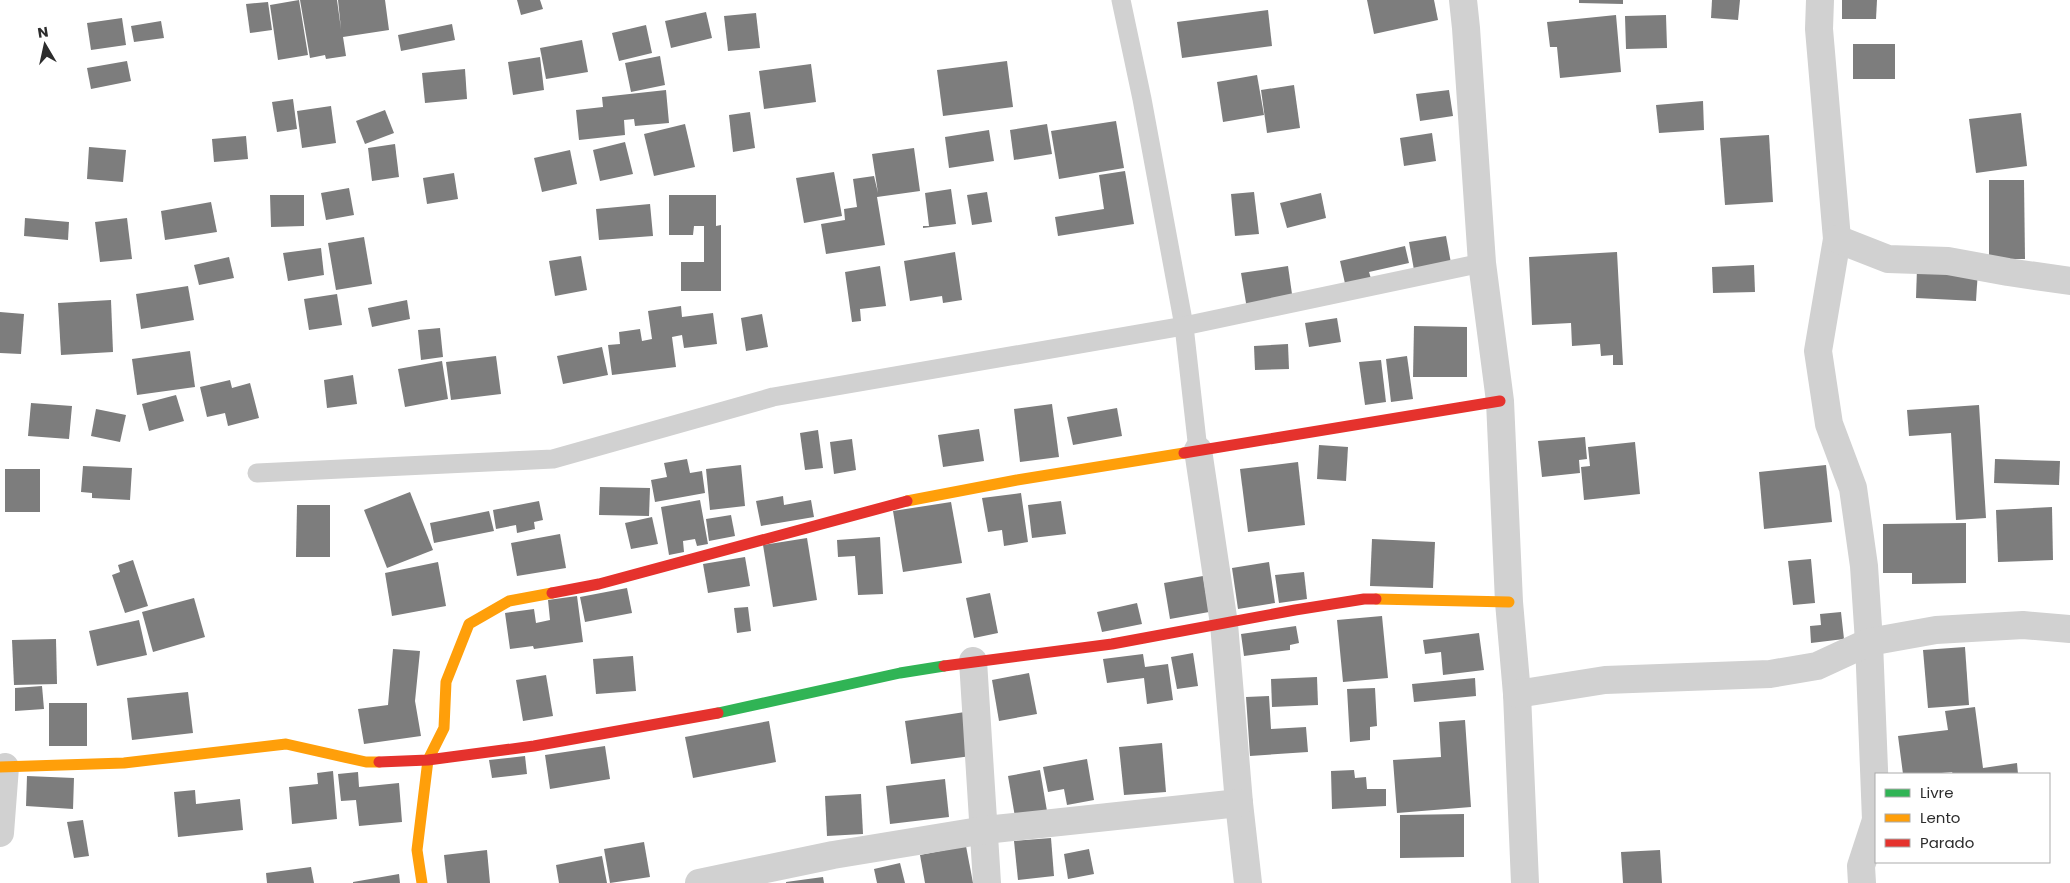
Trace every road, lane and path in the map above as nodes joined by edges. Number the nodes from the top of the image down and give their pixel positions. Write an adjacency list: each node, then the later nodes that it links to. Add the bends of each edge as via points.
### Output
1 (1121, 0): 7 (lane)
2 (1463, 0): 5 (street)
3 (1820, 0): 4 (street, via 1819,29)
4 (1837, 239): 6 (street, via 1888,259 1948,261); 14 (street, via 1818,350 1829,424 1854,488)
5 (1482, 263): 7 (lane); 8 (street)
6 (2070, 281)
7 (1184, 326): 9 (lane); 10 (lane, via 773,397 553,458)
8 (1500, 402): 9 (street); 11 (street)
9 (1198, 450): 12 (street); 17 (street, via 902,502 599,584 509,602 469,624 446,682 444,728)
10 (257, 473)
11 (1509, 602): 12 (street, via 1364,599); 16 (street)
12 (1224, 624): 15 (street, via 1112,644); 20 (street)
13 (2070, 629): 14 (street, via 2023,625 1936,630)
14 (1869, 642): 16 (street, via 1817,666 1770,674 1605,680); 19 (street)
15 (973, 661): 17 (street, via 900,673 693,719); 22 (street)
16 (1517, 694): 28 (street)
17 (428, 760): 18 (street, via 366,762 286,744 124,763); 24 (street, via 416,850)
18 (3, 767): 23 (street)
19 (1875, 795)
20 (1238, 803): 22 (street); 27 (street)
21 (1875, 823): 29 (street, via 1861,866)
22 (985, 830): 25 (street, via 833,854); 26 (street)
23 (0, 833)
24 (422, 883)
25 (699, 883)
26 (987, 883)
27 (1248, 883)
28 (1525, 883)
29 (1862, 883)

